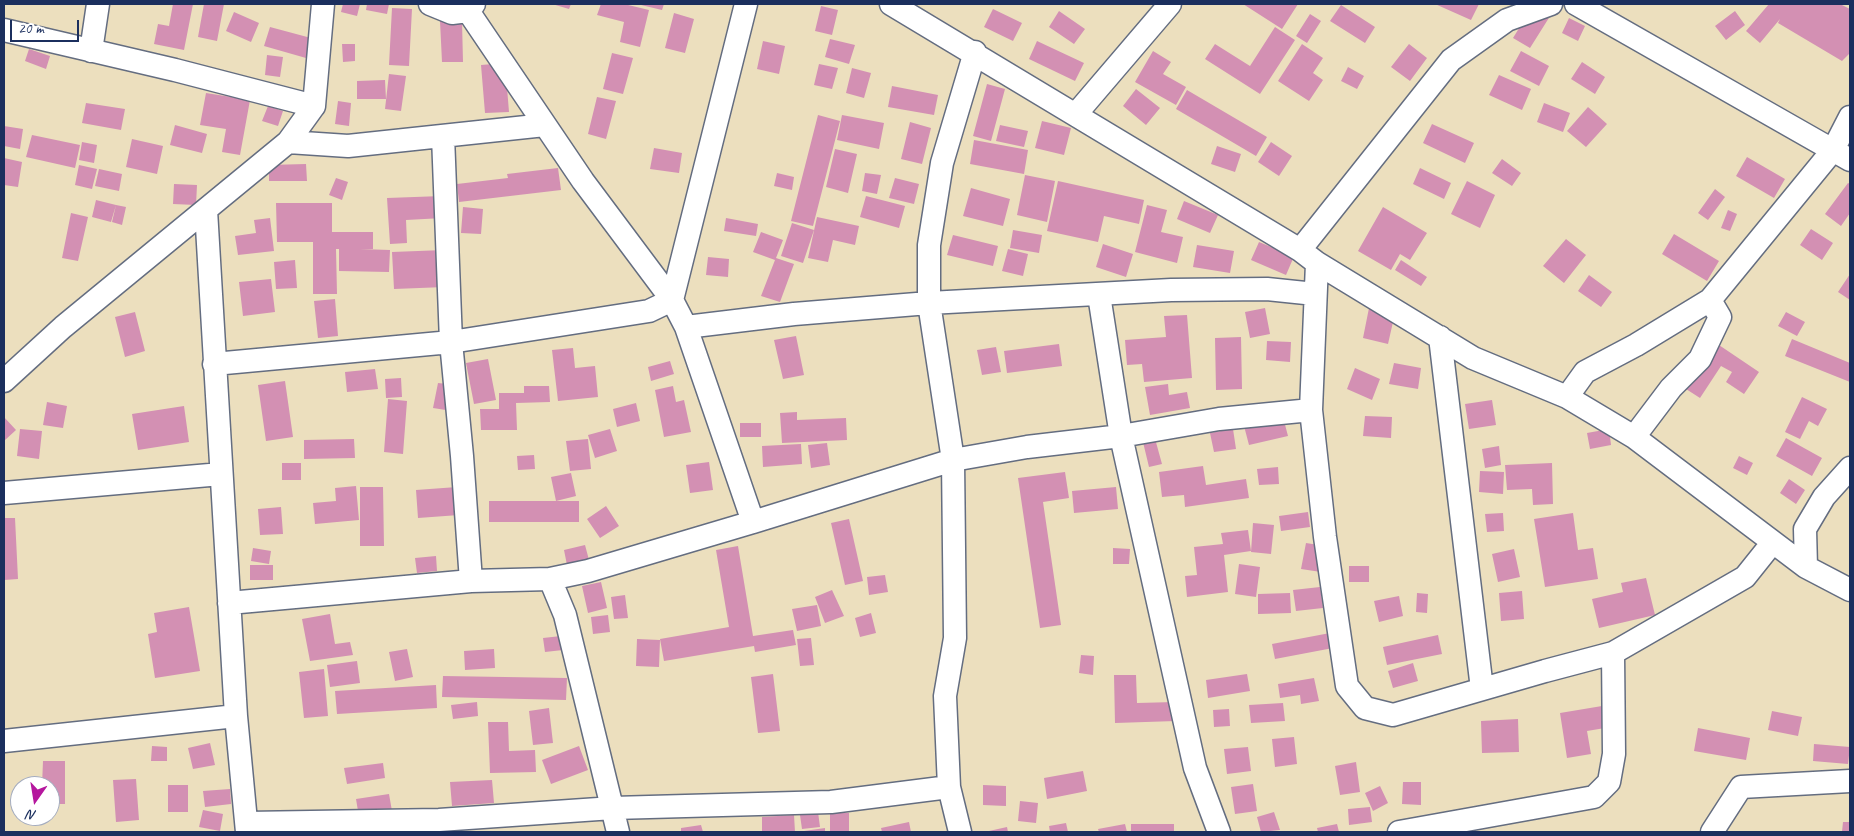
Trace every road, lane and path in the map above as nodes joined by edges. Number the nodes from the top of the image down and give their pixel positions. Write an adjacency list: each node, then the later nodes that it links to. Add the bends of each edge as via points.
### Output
1 (98, 4): 11 (street)
2 (323, 4): 13 (street)
3 (430, 4): 9 (street, via 452,13)
4 (746, 4): 24 (street)
5 (1170, 4): 14 (street)
6 (1551, 4): 21 (street, via 1507,20 1451,60)
7 (1576, 4): 19 (street)
8 (896, 5): 12 (street)
9 (471, 7): 16 (street)
10 (4, 30): 11 (street)
11 (91, 51): 13 (street)
12 (975, 52): 14 (street); 26 (street, via 942,163 929,244)
13 (314, 106): 18 (street)
14 (1076, 114): 21 (street)
15 (1850, 117): 19 (street)
16 (545, 125): 17 (street); 24 (street)
17 (443, 136): 18 (street, via 348,146); 29 (street)
18 (288, 142): 20 (street)
19 (1842, 155): 25 (street)
20 (206, 210): 30 (street); 31 (street)
21 (1309, 256): 22 (street); 28 (street)
22 (1315, 294): 23 (street, via 1267,289); 33 (street)
23 (1099, 295): 26 (street); 34 (street)
24 (672, 300): 27 (street); 29 (street, via 649,311)
25 (1710, 300): 32 (street, via 1636,346 1585,372); 35 (street, via 1720,317 1700,359 1671,388)
26 (929, 303): 27 (street); 36 (street)
27 (686, 327): 40 (street)
28 (1440, 337): 32 (street, via 1472,358); 48 (street)
29 (451, 342): 30 (street); 44 (street)
30 (214, 364): 38 (street)
31 (4, 381)
32 (1567, 397): 35 (street)
33 (1310, 410): 34 (street, via 1219,419); 48 (street, via 1347,686 1365,708 1393,715)
34 (1121, 436): 36 (street); 57 (street, via 1195,768)
35 (1634, 437): 41 (street)
36 (953, 460): 40 (street); 52 (street, via 955,638 945,696)
37 (1850, 468): 42 (street, via 1824,497 1804,529)
38 (221, 474): 39 (street); 46 (street)
39 (4, 493)
40 (753, 522): 43 (street, via 588,571)
41 (1773, 542): 42 (street); 47 (street, via 1745,577)
42 (1806, 568): 45 (street)
43 (550, 579): 44 (street); 53 (street, via 564,615)
44 (471, 581): 46 (street)
45 (1850, 590)
46 (229, 603): 49 (street)
47 (1613, 653): 48 (street); 58 (street, via 1614,754 1609,782 1594,798)
48 (1482, 689)
49 (236, 716): 50 (street); 54 (street)
50 (4, 741)
51 (1850, 781): 59 (street, via 1741,787)
52 (949, 787): 53 (street, via 831,802); 56 (street)
53 (613, 808): 54 (street); 55 (street)
54 (247, 828)
55 (618, 832)
56 (960, 832)
57 (1219, 832)
58 (1400, 832)
59 (1712, 832)

